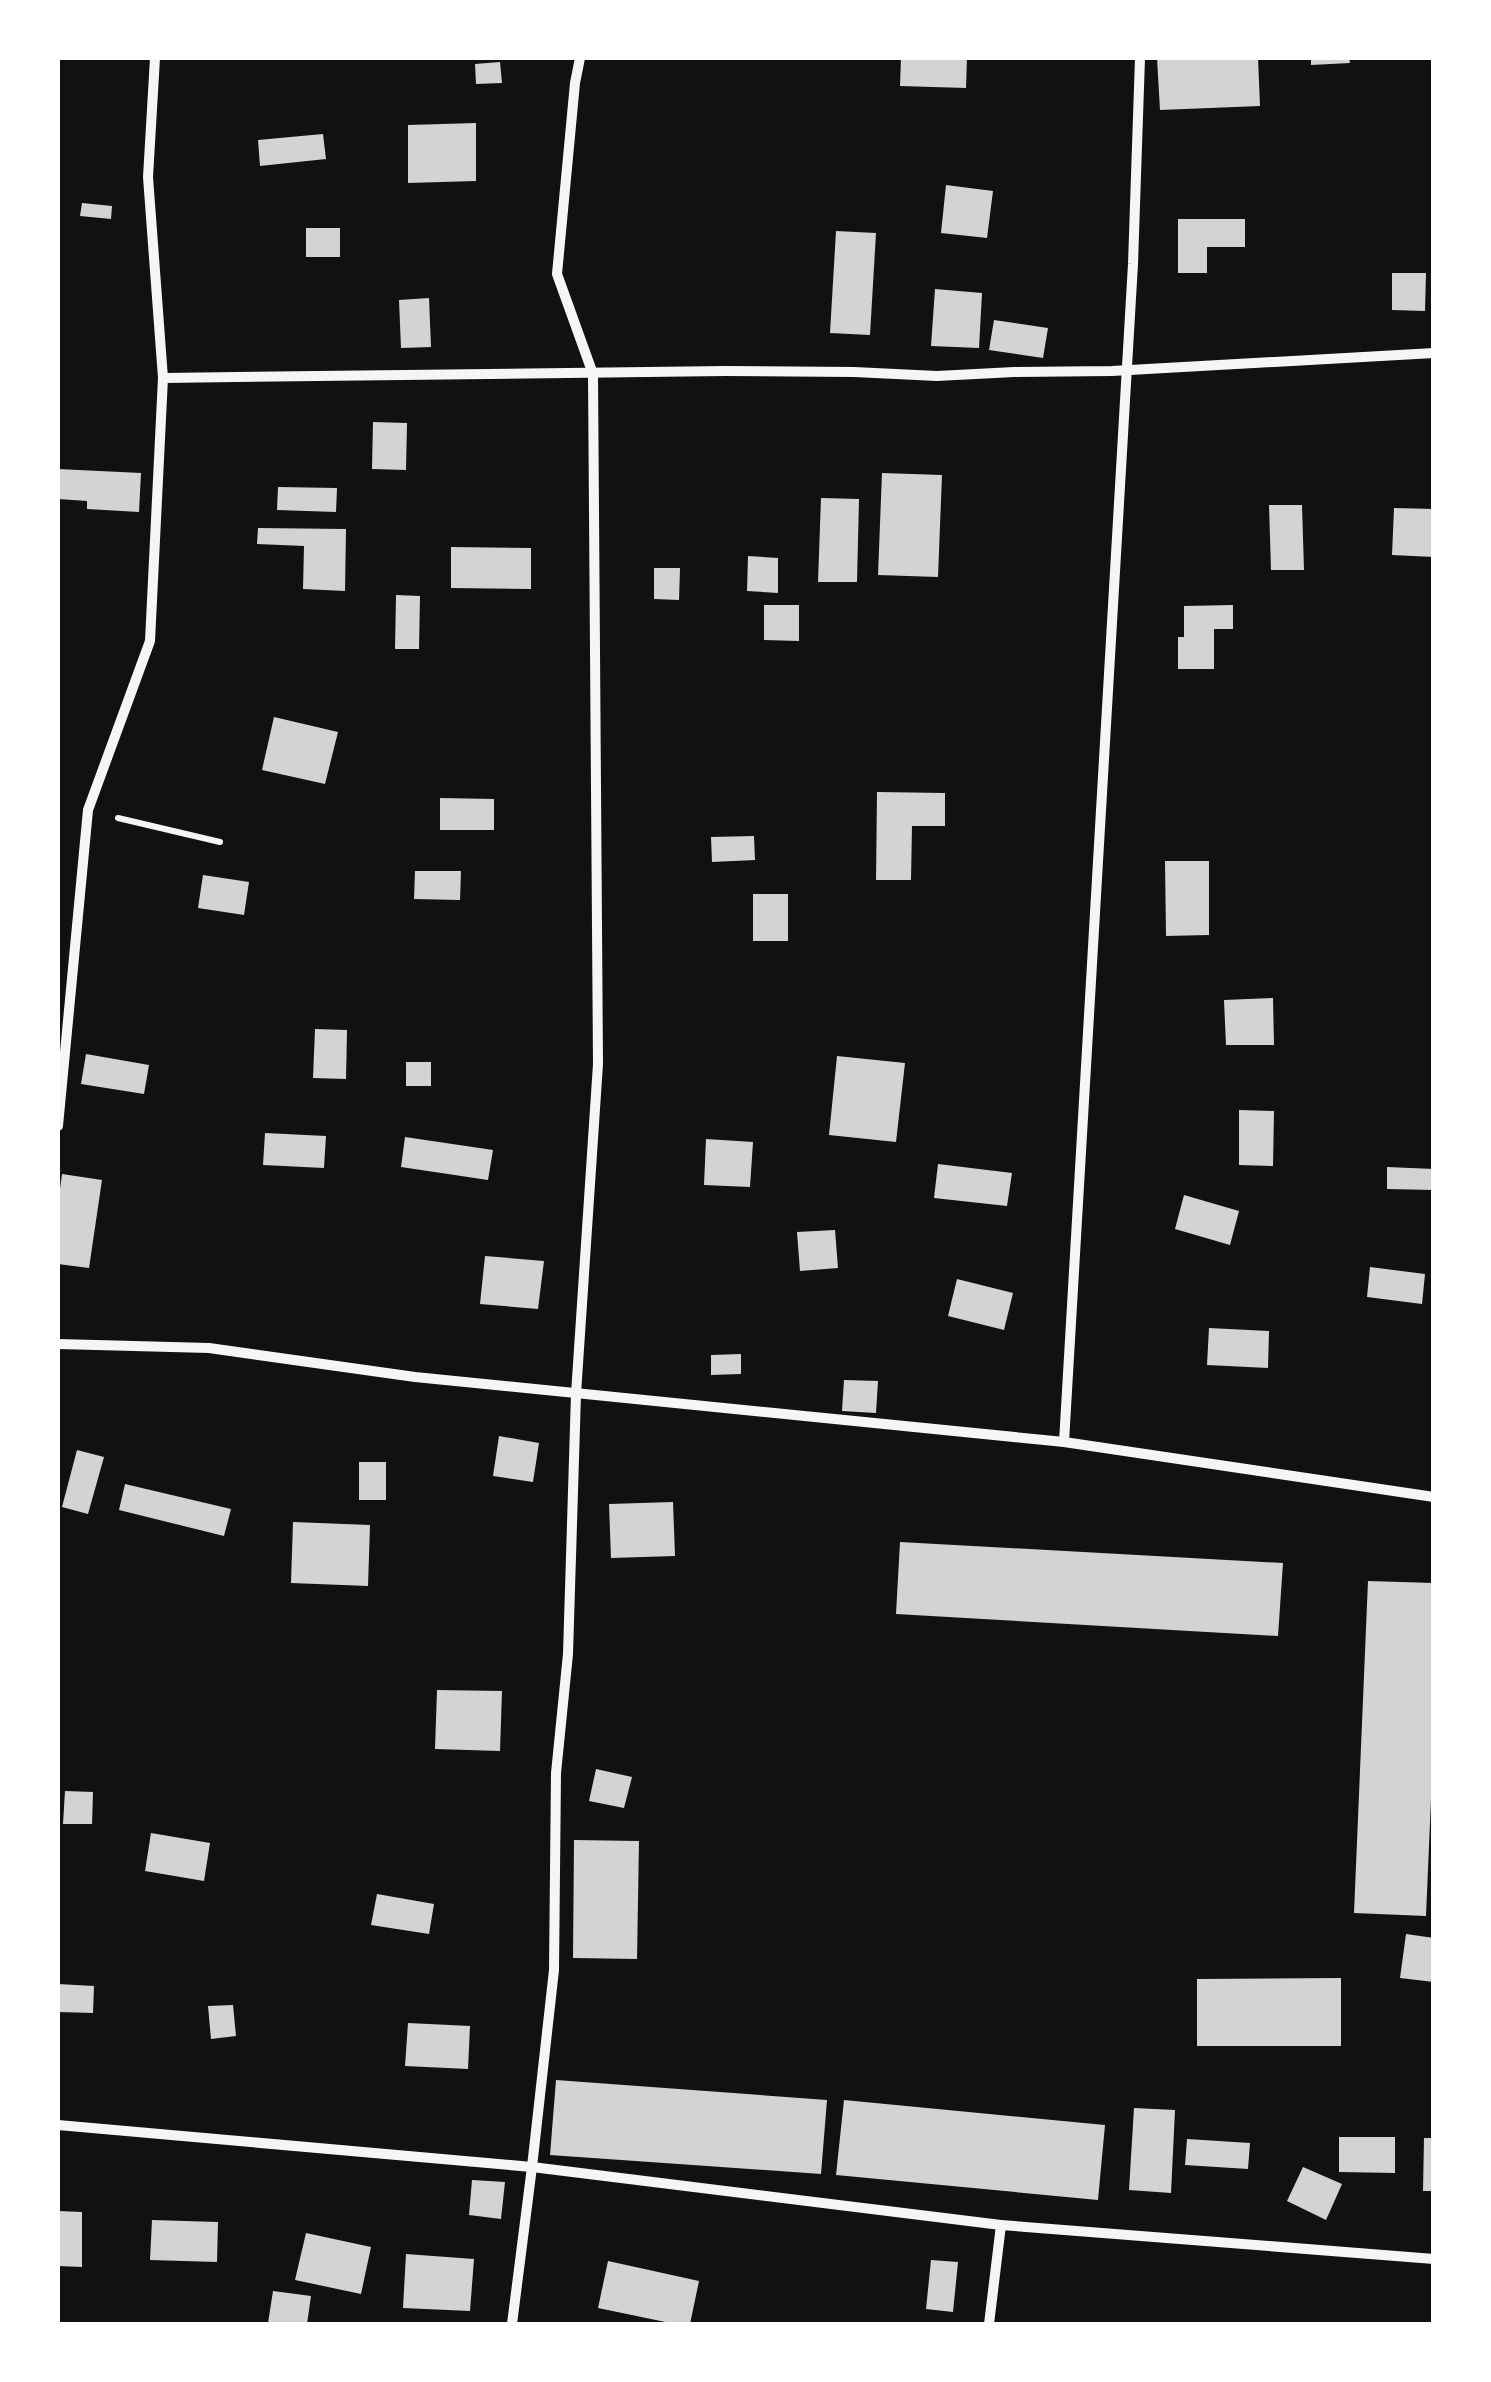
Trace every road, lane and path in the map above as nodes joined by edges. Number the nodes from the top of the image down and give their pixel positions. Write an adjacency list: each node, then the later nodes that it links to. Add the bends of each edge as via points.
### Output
1 (155, 58): 7 (street, via 148,177)
2 (580, 58): 6 (street, via 557,274)
3 (1140, 58): 5 (street)
4 (1434, 353): 5 (street)
5 (1125, 370): 6 (street); 13 (street)
6 (594, 374): 7 (street); 12 (street, via 598,1064)
7 (163, 378): 8 (street, via 150,641)
8 (88, 810): 9 (path); 10 (street)
9 (220, 842)
10 (58, 1126)
11 (58, 1344): 12 (street, via 209,1348)
12 (576, 1394): 13 (street); 16 (street, via 568,1654 556,1773 554,1970)
13 (1064, 1442): 14 (street)
14 (1434, 1497)
15 (58, 2125): 16 (street)
16 (532, 2168): 17 (street); 19 (street)
17 (1001, 2225): 18 (street); 20 (street)
18 (1434, 2259)
19 (512, 2324)
20 (989, 2324)

